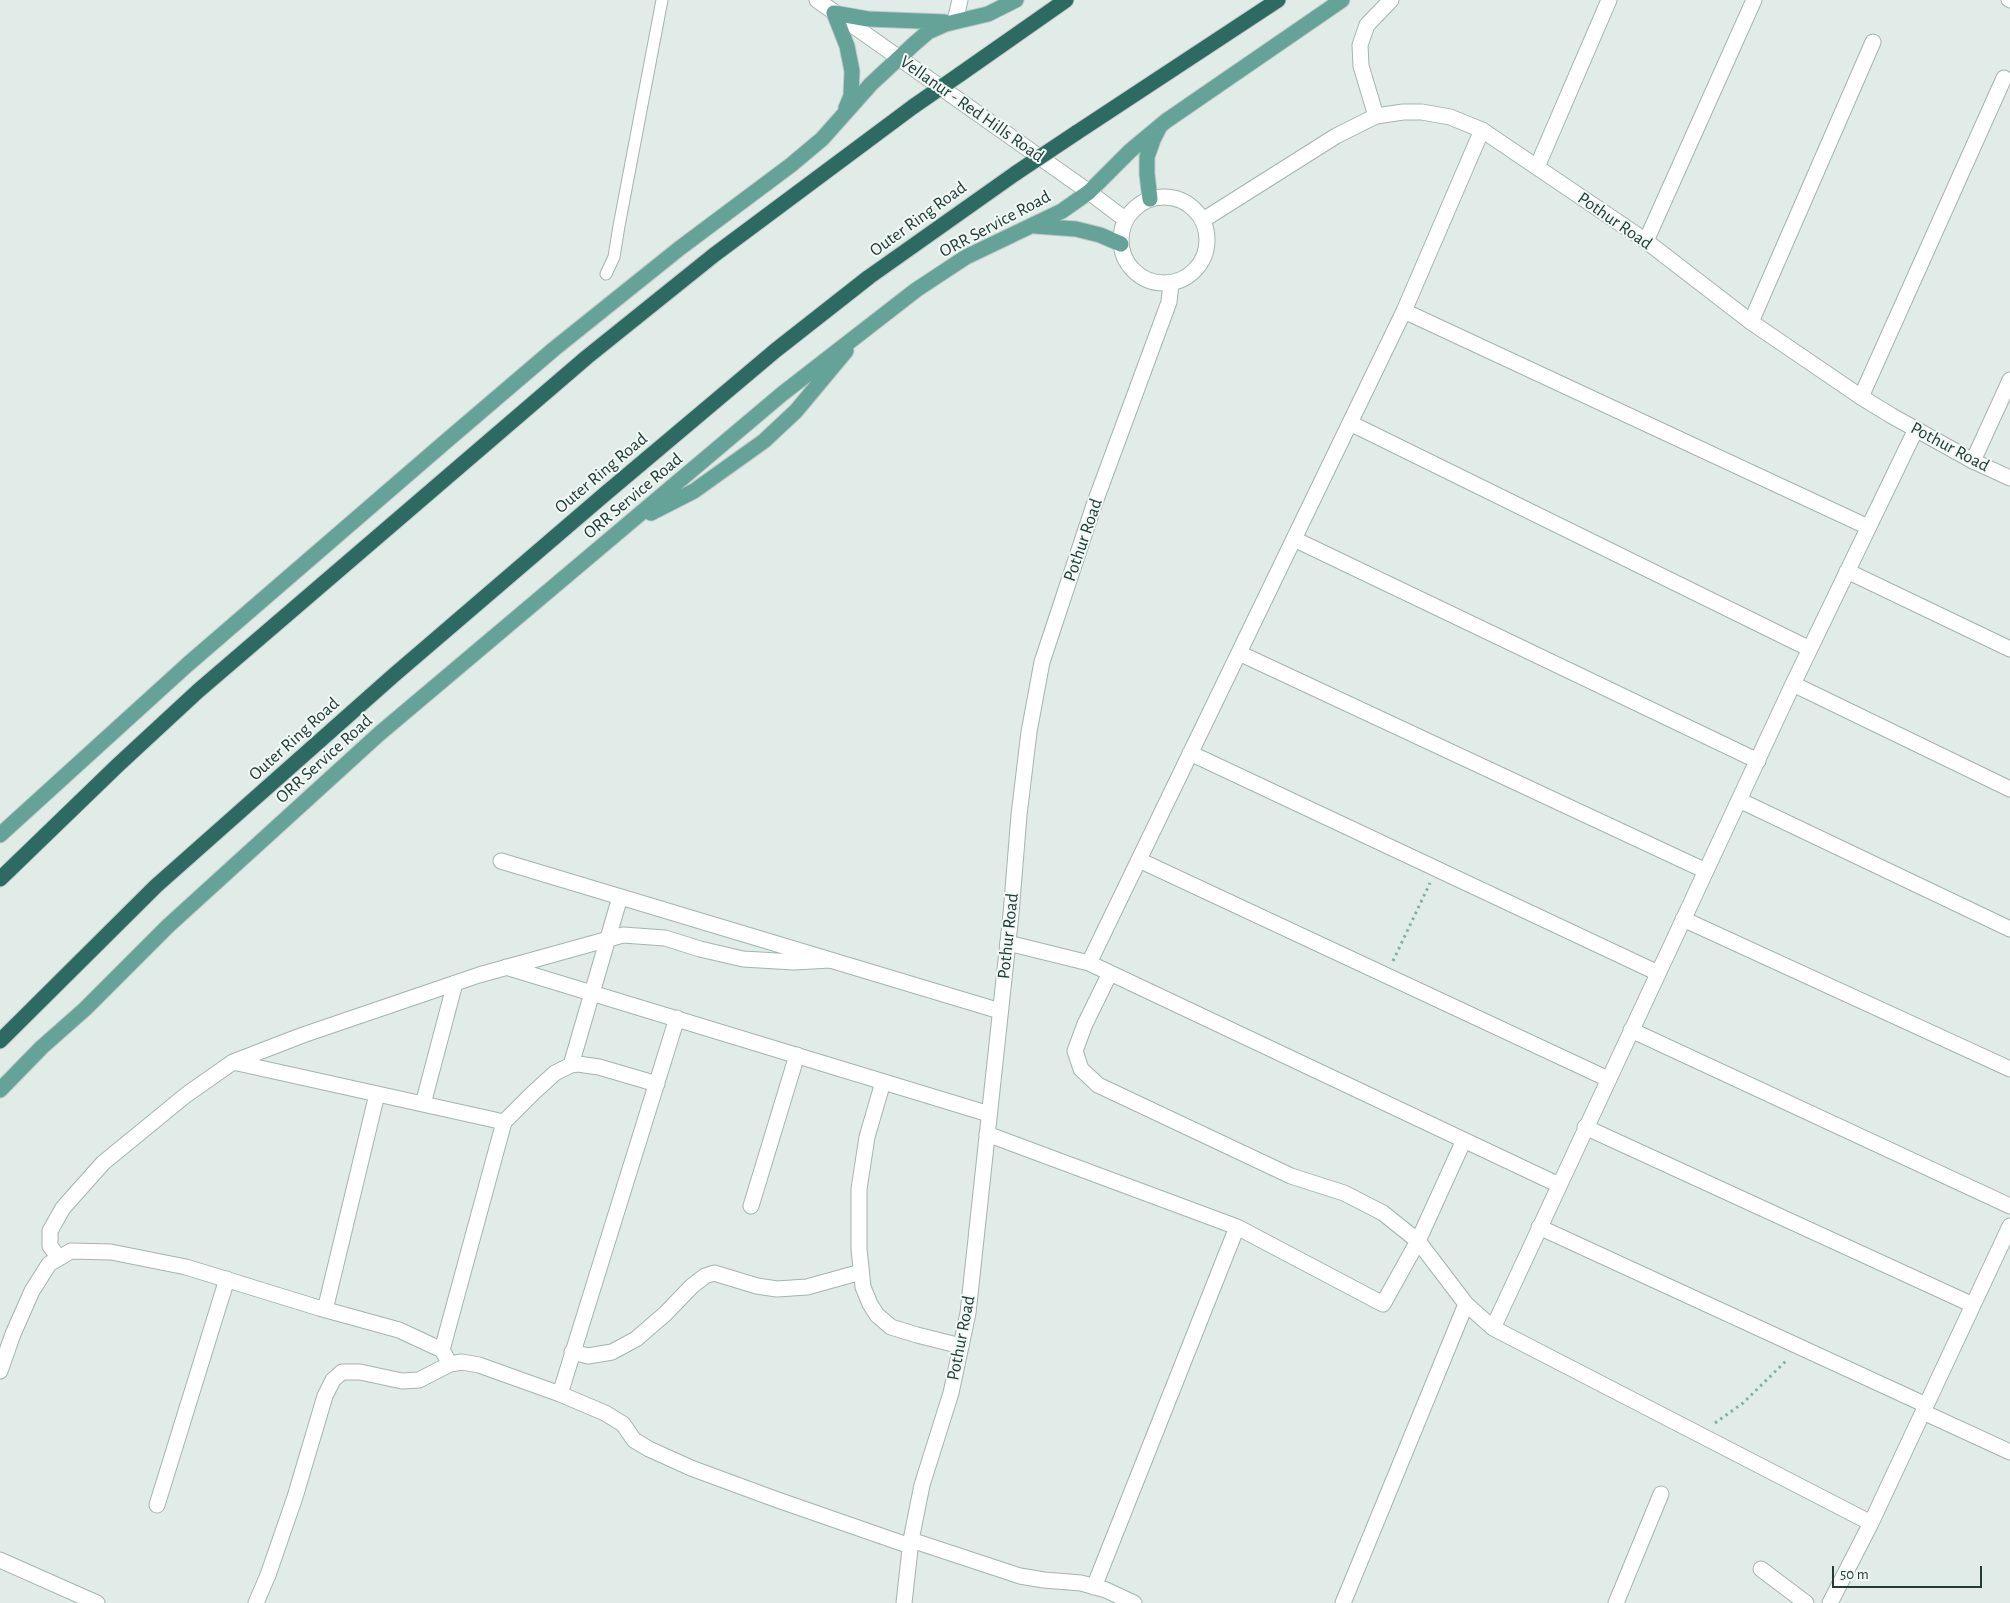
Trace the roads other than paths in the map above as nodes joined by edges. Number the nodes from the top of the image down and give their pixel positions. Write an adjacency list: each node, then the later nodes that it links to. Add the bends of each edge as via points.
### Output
1 (662, 0): 28 (lane, via 614,258)
2 (960, 0): 12 (street)
3 (1016, 0): 12 (main road, via 988,14)
4 (1066, 0): 55 (highway, bridge, via 914,106 714,255 587,357 198,691)
5 (1278, 0): 73 (highway, Outer Ring Road, bridge, via 1016,173 884,266 815,320 597,500 387,681 156,886)
6 (1342, 0): 18 (main road, ORR Service Road)
7 (1391, 0): 17 (street, via 1367,25 1360,45 1361,66)
8 (1609, 0): 20 (street)
9 (1754, 0): 26 (street)
10 (819, 1): 11 (street, Vellanur - Red Hills Road)
11 (834, 12): 12 (main road, via 868,19); 14 (street, Vellanur - Red Hills Road); 16 (main road, via 847,46 852,71 851,96)
12 (955, 22): 14 (main road, via 928,32)
13 (1873, 42): 31 (street)
14 (900, 57): 16 (main road); 21 (street, Vellanur - Red Hills Road)
15 (2004, 78): 34 (street)
16 (844, 114): 51 (main road, via 791,166 680,248 444,442 187,665)
17 (1376, 116): 19 (street, Pothur Road, via 1422,112 1450,116); 24 (street, Pothur Road, via 1336,136)
18 (1161, 124): 21 (main road, ORR Service Road); 22 (main road, via 1147,157)
19 (1482, 130): 20 (street, Pothur Road); 30 (street)
20 (1537, 167): 26 (street, Pothur Road)
21 (1089, 192): 23 (street, Vellanur - Red Hills Road); 25 (main road, ORR Service Road, via 1062,211)
22 (1150, 199): 23 (street, via 1136,207); 24 (street, via 1171,197 1181,200 1190,204)
23 (1126, 220): 27 (street)
24 (1203, 220): 29 (street, via 1208,240 1203,261 1189,276)
25 (1031, 226): 27 (main road, via 1076,229); 32 (main road, ORR Service Road, via 966,257)
26 (1646, 241): 31 (street, Pothur Road)
27 (1121, 244): 29 (street, via 1133,270 1150,281)
28 (606, 274)
29 (1171, 283): 62 (street, Pothur Road, via 1169,302 1094,506 1042,662 1019,814)
30 (1404, 310): 35 (street); 40 (street)
31 (1752, 322): 34 (street, Pothur Road)
32 (859, 334): 39 (main road, ORR Service Road, via 782,394); 39 (main road, via 796,411 764,441 694,491)
33 (2010, 380): 37 (street)
34 (1861, 397): 36 (street, Pothur Road)
35 (1350, 423): 41 (street); 43 (street)
36 (1916, 429): 37 (street, Pothur Road); 40 (street)
37 (1973, 461): 38 (street, Pothur Road)
38 (2010, 478)
39 (631, 522): 81 (main road, ORR Service Road, via 379,734 168,926)
40 (1868, 527): 42 (street)
41 (1294, 539): 45 (street); 48 (street)
42 (1847, 571): 43 (street); 44 (street)
43 (1810, 649): 46 (street)
44 (2010, 649)
45 (1239, 653): 47 (street); 54 (street)
46 (1794, 684): 48 (street); 49 (street)
47 (1190, 753): 52 (street); 67 (street)
48 (1758, 761): 50 (street)
49 (2010, 789)
50 (1739, 800): 54 (street); 59 (street)
51 (0, 835)
52 (1139, 860): 64 (street); 78 (street)
53 (501, 861): 56 (street)
54 (1706, 871): 58 (street)
55 (0, 879)
56 (620, 897): 57 (street); 61 (street)
57 (689, 917): 60 (street); 63 (street)
58 (1683, 919): 67 (street); 77 (street)
59 (2010, 929)
60 (665, 938): 61 (street, via 623,934); 63 (street, via 744,959)
61 (608, 939): 65 (street); 69 (street)
62 (1008, 943): 64 (street); 70 (street, Pothur Road)
63 (830, 960): 70 (street)
64 (1089, 963): 66 (street)
65 (506, 967): 68 (street); 69 (street)
66 (1110, 973): 88 (street); 95 (street, via 1074,1051 1081,1069 1098,1085 1291,1176 1344,1193 1398,1223)
67 (1658, 973): 72 (street)
68 (455, 983): 75 (street, via 303,1034); 83 (street)
69 (592, 993): 71 (street); 76 (street)
70 (1000, 1011): 84 (street, Pothur Road)
71 (677, 1018): 74 (street); 80 (street)
72 (1631, 1030): 78 (street); 91 (street)
73 (0, 1041)
74 (797, 1055): 79 (street); 90 (street)
75 (233, 1062): 82 (street); 96 (street, via 186,1095 104,1163 69,1202 50,1231 50,1246)
76 (571, 1066): 80 (street, via 599,1067); 85 (street, via 555,1073)
77 (2010, 1069)
78 (1608, 1078): 86 (street)
79 (883, 1082): 84 (street); 97 (street, via 867,1137 859,1189)
80 (657, 1084): 104 (street)
81 (0, 1090)
82 (376, 1094): 83 (street); 101 (street)
83 (423, 1104): 85 (street)
84 (989, 1114): 87 (street, Pothur Road)
85 (504, 1122): 105 (street)
86 (1585, 1128): 89 (street); 100 (street)
87 (987, 1134): 93 (street); 103 (street, Pothur Road, via 968,1313)
88 (1464, 1140): 89 (street); 95 (street)
89 (1558, 1185): 94 (street)
90 (751, 1206)
91 (2010, 1206)
92 (2010, 1226): 100 (street)
93 (1237, 1227): 95 (street, via 1383,1304); 116 (street)
94 (1539, 1227): 102 (street); 108 (street, via 1798,1346)
95 (1418, 1242): 99 (street)
96 (59, 1258): 98 (street, via 71,1251 111,1252); 106 (street, via 49,1264 32,1291)
97 (861, 1272): 103 (street, via 870,1304 891,1327); 104 (street, via 807,1286 778,1289 714,1272 692,1286 636,1339 612,1352 588,1356)
98 (228, 1279): 101 (street); 111 (street)
99 (1466, 1304): 102 (street); 121 (street)
100 (1973, 1305): 108 (street)
101 (325, 1310): 105 (street, via 399,1330)
102 (1493, 1328): 112 (street)
103 (961, 1346): 113 (street, Pothur Road, via 951,1393 922,1485)
104 (572, 1352): 107 (street)
105 (446, 1357): 107 (street, via 479,1365); 118 (street, via 419,1380 402,1381 360,1372 342,1372 333,1380 325,1396 296,1497)
106 (0, 1371)
107 (560, 1394): 113 (street, via 605,1413 623,1424 634,1440 691,1468)
108 (1924, 1409): 109 (street); 112 (street)
109 (2010, 1452)
110 (1661, 1494): 122 (street)
111 (156, 1505)
112 (1871, 1523): 124 (street)
113 (910, 1543): 116 (street, via 1020,1576); 119 (street, Pothur Road)
114 (0, 1560): 117 (street)
115 (1761, 1569): 123 (street)
116 (1094, 1587): 120 (street)
117 (97, 1603)
118 (256, 1603)
119 (904, 1603)
120 (1134, 1603)
121 (1344, 1603)
122 (1616, 1603)
123 (1806, 1603)
124 (1830, 1603)

